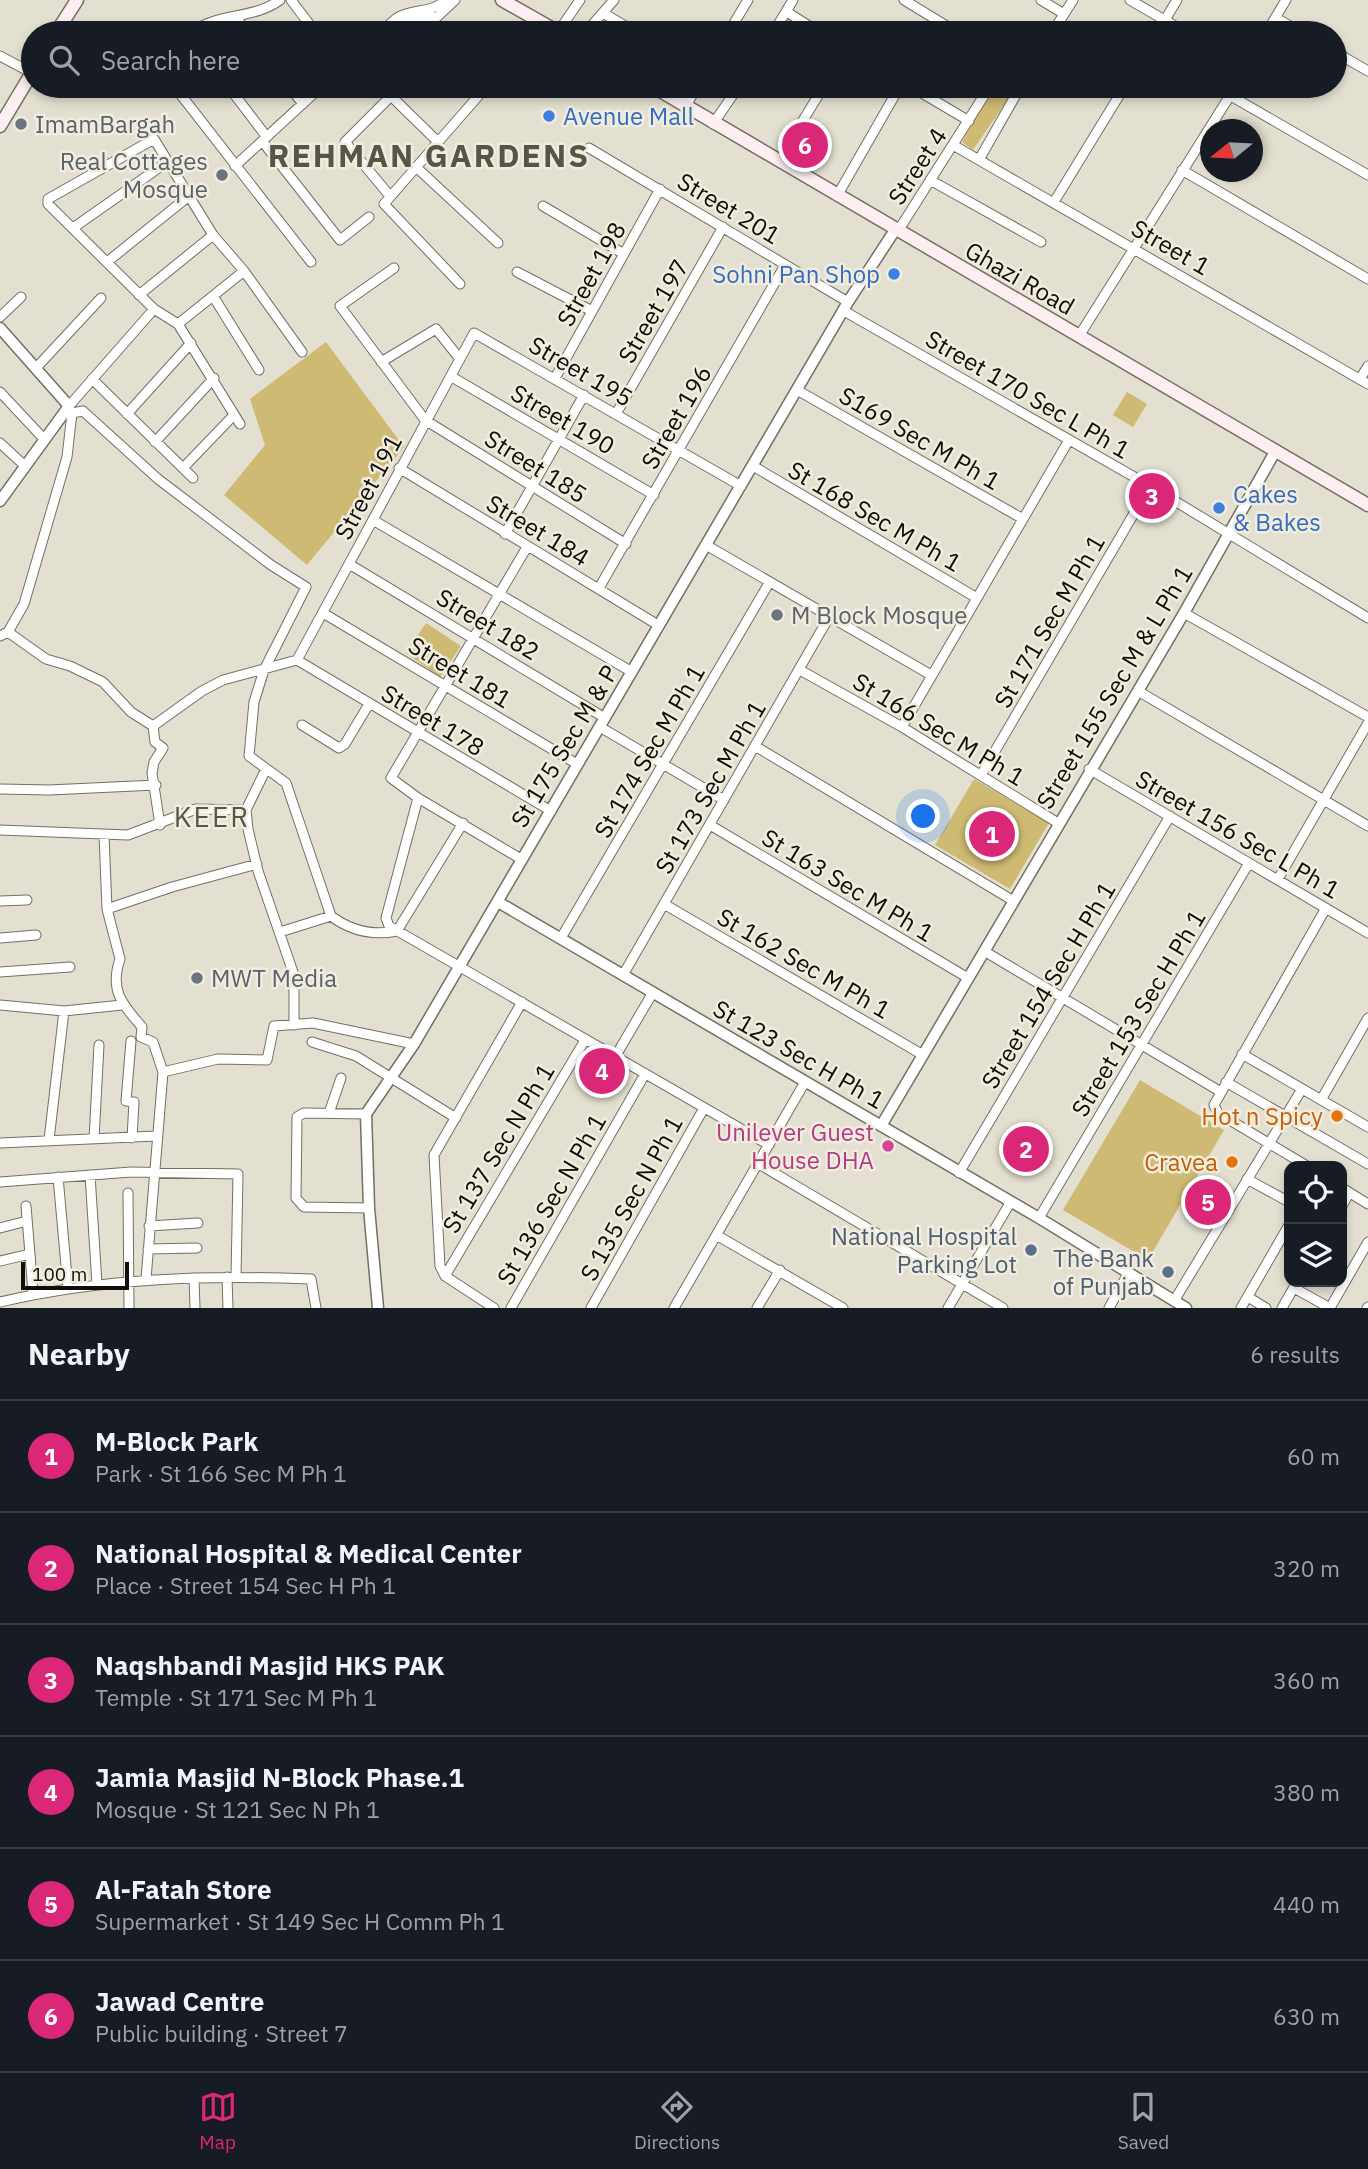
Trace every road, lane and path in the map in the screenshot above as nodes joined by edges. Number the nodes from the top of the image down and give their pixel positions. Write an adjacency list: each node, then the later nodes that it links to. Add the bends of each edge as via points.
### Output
1 (77, 0): 22 (main road)
2 (280, 0): 20 (street, via 264,11)
3 (290, 0): 25 (street)
4 (445, 0): 26 (street, via 435,9 412,11)
5 (455, 0): 27 (street, via 438,17)
6 (502, 0): 28 (main road)
7 (580, 0): 29 (street)
8 (614, 0): 18 (street)
9 (748, 0): 32 (street)
10 (793, 0): 17 (street)
11 (904, 0): 35 (street)
12 (1041, 0): 19 (street)
13 (1073, 0): 19 (street)
14 (1130, 0): 37 (street)
15 (1177, 0): 37 (street)
16 (1286, 0): 21 (street)
17 (787, 12): 33 (street); 34 (street)
18 (603, 13): 30 (street); 31 (street)
19 (1064, 14): 36 (street)
20 (235, 16): 23 (street); 24 (street)
21 (1276, 18): 38 (street); 39 (street)
22 (64, 21)
23 (209, 21)
24 (239, 21)
25 (307, 21)
26 (393, 21)
27 (408, 21)
28 (528, 21)
29 (567, 21)
30 (596, 21)
31 (617, 21)
32 (735, 21)
33 (781, 21)
34 (801, 21)
35 (938, 21)
36 (1060, 21)
37 (1165, 21)
38 (1274, 21)
39 (1281, 21)
40 (0, 55): 42 (street)
41 (1347, 59): 43 (street)
42 (21, 66)
43 (1368, 71)
44 (21, 92): 68 (main road)
45 (183, 98): 75 (street)
46 (236, 98): 69 (street)
47 (298, 98): 63 (street)
48 (309, 98): 63 (street)
49 (389, 98): 83 (street, via 345,142)
50 (393, 98): 70 (street)
51 (476, 98): 70 (street)
52 (672, 98): 64 (main road, Ghazi Road)
53 (690, 98): 64 (street)
54 (731, 98): 67 (street)
55 (817, 98): 66 (street)
56 (893, 98): 82 (street)
57 (931, 98): 65 (street)
58 (983, 98): 65 (street, Street 4)
59 (1014, 98): 73 (street)
60 (1118, 98): 84 (street)
61 (1230, 98): 77 (street)
62 (1234, 98): 78 (street)
63 (303, 104): 69 (street)
64 (685, 106): 67 (main road, Ghazi Road)
65 (970, 121): 71 (street, Street 4)
66 (802, 122)
67 (713, 124): 82 (main road, Ghazi Road)
68 (0, 126)
69 (264, 139): 75 (street); 86 (street, via 340,240)
70 (438, 142): 76 (street)
71 (953, 145): 73 (street, Street 1); 79 (street, Street 4)
72 (589, 148): 80 (street, Street 201)
73 (980, 158): 84 (street, Street 1)
74 (167, 162): 81 (street); 88 (street); 88 (street, via 153,140 48,199)
75 (235, 166): 96 (street)
76 (416, 167): 83 (street); 92 (street)
77 (1182, 170): 93 (street); 101 (street)
78 (1368, 175)
79 (930, 180): 89 (street, Street 4); 91 (street)
80 (660, 190): 87 (street, Street 201); 94 (street, Street 198)
81 (188, 196): 90 (street); 95 (street)
82 (837, 196): 89 (main road, Ghazi Road)
83 (390, 197): 102 (street, via 384,204)
84 (1054, 202): 93 (street, Street 1)
85 (543, 206): 94 (street)
86 (369, 217)
87 (723, 227): 97 (street, Street 201); 132 (street, Street 197)
88 (73, 228): 95 (street)
89 (897, 231): 107 (street, St 175 Sec M & P); 114 (main road, Ghazi Road)
90 (213, 234): 99 (street); 103 (street)
91 (1041, 242)
92 (498, 243)
93 (1135, 248): 114 (street); 126 (street, Street 1)
94 (624, 254): 109 (street, Street 198)
95 (107, 262): 103 (street)
96 (311, 262)
97 (785, 265): 107 (street, Street 201); 140 (street, Street 196)
98 (394, 268): 118 (street, via 340,306)
99 (244, 271): 104 (street); 116 (street)
100 (516, 272): 109 (street)
101 (1368, 279)
102 (460, 285)
103 (139, 295): 108 (street)
104 (213, 296): 111 (street); 121 (street)
105 (21, 297): 110 (street)
106 (101, 298): 120 (street)
107 (846, 307): 127 (street, St 175 Sec M & P); 136 (street, Street 170 Sec L Ph 1)
108 (154, 309): 111 (street); 125 (street)
109 (592, 311): 123 (street, Street 198)
110 (0, 317)
111 (178, 324): 115 (street)
112 (0, 328): 120 (street)
113 (474, 333): 117 (street, Street 191); 123 (street, Street 195)
114 (1079, 337): 139 (main road, Ghazi Road)
115 (191, 343): 124 (street); 131 (street)
116 (302, 352)
117 (460, 359): 118 (street, via 436,328); 122 (street, Street 191)
118 (381, 362): 133 (street)
119 (1368, 366): 126 (street)
120 (36, 368): 130 (street)
121 (259, 370)
122 (452, 377): 133 (street, Street 191); 135 (street, Street 190)
123 (555, 377): 129 (street, Street 195)
124 (214, 378): 137 (street); 143 (street, via 237,420)
125 (92, 379): 130 (street); 131 (street)
126 (1364, 381)
127 (797, 390): 142 (street, St 175 Sec M & P); 152 (street, S169 Sec M Ph 1)
128 (0, 391): 134 (street)
129 (584, 395): 132 (street, Street 195); 135 (street)
130 (69, 406): 134 (street)
131 (127, 414): 137 (street)
132 (616, 414): 140 (street, Street 195)
133 (425, 420): 144 (street, Street 191); 148 (street, Street 185)
134 (44, 439): 141 (street)
135 (558, 439): 148 (street); 149 (street, Street 190)
136 (1069, 440): 147 (street, Street 170 Sec L Ph 1); 152 (street)
137 (155, 442): 143 (street)
138 (0, 443): 141 (street)
139 (1276, 450): 151 (main road, Ghazi Road); 155 (street, Street 155 Sec M & L Ph 1)
140 (679, 451): 146 (street, Street 195); 149 (street, Street 196)
141 (25, 466): 150 (street)
142 (753, 466): 146 (street, St 175 Sec M & P); 163 (street, St 168 Sec M Ph 1)
143 (183, 468): 145 (street)
144 (398, 468): 153 (street, Street 191); 154 (street, Street 184)
145 (193, 478)
146 (741, 486): 157 (street, St 175 Sec M & P)
147 (1150, 486): 155 (street, Street 170 Sec L Ph 1); 190 (street, St 171 Sec M Ph 1)
148 (530, 487): 154 (street); 156 (street, Street 185)
149 (654, 495): 156 (street, Street 196)
150 (0, 501)
151 (1368, 505)
152 (1023, 519): 163 (street)
153 (373, 520): 159 (street, Street 191); 162 (street)
154 (505, 534): 158 (street, Street 184)
155 (1229, 534): 165 (street, Street 155 Sec M & L Ph 1); 167 (street, Street 170 Sec L Ph 1)
156 (626, 544): 161 (street, Street 196)
157 (706, 545): 160 (street); 168 (street, St 175 Sec M & P)
158 (527, 547): 161 (street, Street 184); 162 (street)
159 (349, 564): 164 (street, Street 191); 170 (street, Street 182)
160 (769, 583): 166 (street); 187 (street, St 174 Sec M Ph 1)
161 (599, 588): 168 (street, Street 184)
162 (501, 594): 170 (street); 174 (street)
163 (977, 598): 175 (street)
164 (323, 613): 171 (street, Street 191); 176 (street, Street 181)
165 (1184, 613): 177 (street, Street 155 Sec M & L Ph 1); 179 (street)
166 (829, 617): 173 (street, St 173 Sec M Ph 1); 175 (street)
167 (1368, 618)
168 (658, 625): 174 (street, St 175 Sec M & P)
169 (4, 634): 172 (street, via 24,604 66,457 72,413 83,411 158,479 306,587); 182 (street, via 46,659 103,682 131,712)
170 (475, 638): 176 (street); 180 (street, Street 182)
171 (297, 660): 172 (street); 178 (street, Street 178)
172 (264, 670): 182 (street, via 223,680); 188 (street, via 254,702 249,756)
173 (800, 670): 183 (street, St 166 Sec M Ph 1); 185 (street, St 173 Sec M Ph 1)
174 (632, 672): 180 (street, St 175 Sec M & P)
175 (931, 675): 183 (street)
176 (447, 687): 184 (street); 186 (street, Street 181)
177 (1138, 691): 189 (street, Street 155 Sec M & L Ph 1); 195 (street)
178 (369, 704): 181 (street, via 339,748); 184 (street, Street 178)
179 (1368, 720): 195 (street)
180 (603, 723): 186 (street, St 175 Sec M & P); 187 (street, Street 182)
181 (302, 725)
182 (153, 726): 191 (street, via 155,741 163,748 154,762)
183 (902, 727): 190 (street, St 166 Sec M Ph 1)
184 (418, 734): 193 (street, via 391,778); 197 (street, Street 178)
185 (755, 746): 194 (street, St 173 Sec M Ph 1); 211 (street)
186 (577, 764): 197 (street, St 175 Sec M & P)
187 (663, 764): 194 (street, Street 182); 223 (street, St 174 Sec M Ph 1)
188 (266, 769): 196 (street); 217 (street, via 286,783)
189 (1089, 769): 198 (street, Street 156 Sec L Ph 1); 199 (street, Street 155 Sec M & L Ph 1)
190 (981, 775): 199 (street, St 166 Sec M Ph 1)
191 (156, 785): 192 (street); 201 (street)
192 (0, 789)
193 (418, 798): 200 (street); 219 (street, via 386,918)
194 (724, 800): 202 (street, St 173 Sec M Ph 1)
195 (1324, 800): 203 (street); 209 (street)
196 (246, 810): 201 (street, via 196,809); 208 (street)
197 (551, 811): 206 (street, St 175 Sec M & P)
198 (1170, 816): 207 (street, Street 156 Sec L Ph 1); 231 (street, Street 154 Sec H Ph 1)
199 (1058, 822): 211 (street, Street 155 Sec M & L Ph 1)
200 (463, 823): 206 (street); 219 (street)
201 (160, 825): 205 (street, via 128,835)
202 (710, 825): 214 (street, St 173 Sec M Ph 1); 229 (street, St 163 Sec M Ph 1)
203 (1368, 826)
204 (0, 830): 205 (street)
205 (104, 835): 216 (street)
206 (521, 859): 213 (street, St 175 Sec M & P)
207 (1249, 863): 209 (street, Street 156 Sec L Ph 1); 242 (street, Street 153 Sec H Ph 1)
208 (257, 864): 216 (street); 218 (street)
209 (1278, 879): 215 (street, Street 156 Sec L Ph 1)
210 (27, 900): 212 (street)
211 (1012, 900): 224 (street, Street 155 Sec M & L Ph 1)
212 (0, 901)
213 (498, 902): 223 (street, St 123 Sec H Ph 1); 226 (street, St 175 Sec M & P)
214 (664, 904): 228 (street, St 173 Sec M Ph 1); 245 (street, St 162 Sec M Ph 1)
215 (1326, 908): 220 (street, Street 156 Sec L Ph 1); 244 (street)
216 (107, 909): 234 (street, via 120,959 117,984)
217 (331, 916): 218 (street); 219 (street, via 363,932)
218 (280, 932): 237 (street, via 294,975)
219 (397, 932): 226 (street)
220 (1368, 933)
221 (36, 935): 222 (street)
222 (0, 937)
223 (561, 938): 228 (street, St 123 Sec H Ph 1)
224 (984, 951): 229 (street, Street 155 Sec M & L Ph 1); 231 (street)
225 (70, 967): 227 (street)
226 (458, 967): 232 (street); 241 (street, St 175 Sec M & P)
227 (0, 972)
228 (623, 975): 230 (street, St 123 Sec H Ph 1)
229 (968, 978): 245 (street, Street 155 Sec M & L Ph 1)
230 (652, 994): 246 (street); 251 (street, St 123 Sec H Ph 1)
231 (1064, 998): 242 (street); 274 (street, Street 154 Sec H Ph 1)
232 (522, 1002): 238 (street); 260 (street)
233 (0, 1005): 235 (street)
234 (122, 1005): 235 (street); 247 (street, via 142,1027 141,1037 153,1042)
235 (64, 1011): 266 (street)
236 (1368, 1018): 255 (street)
237 (294, 1025): 241 (street, via 313,1023); 247 (street, via 274,1026 267,1060 218,1059)
238 (585, 1040): 246 (street); 300 (street, St 137 Sec N Ph 1)
239 (131, 1041): 264 (street, via 126,1101 134,1102)
240 (312, 1042): 249 (street, via 356,1056)
241 (414, 1044): 249 (street, St 175 Sec M & P)
242 (1141, 1044): 254 (street); 286 (street, Street 153 Sec H Ph 1)
243 (99, 1045): 265 (street)
244 (1242, 1054): 252 (street); 253 (street)
245 (923, 1055): 261 (street, Street 155 Sec M & L Ph 1)
246 (615, 1057): 248 (street)
247 (163, 1072): 263 (street)
248 (645, 1074): 256 (street); 321 (street, St 136 Sec N Ph 1)
249 (392, 1076): 258 (street, St 175 Sec M & P); 260 (street)
250 (341, 1078): 257 (street)
251 (805, 1082): 261 (street, St 123 Sec H Ph 1); 269 (street)
252 (1226, 1082): 254 (street); 259 (street)
253 (1302, 1089): 255 (street); 259 (street)
254 (1221, 1092): 268 (street, via 1214,1105 1218,1113)
255 (1321, 1100): 262 (street)
256 (704, 1108): 269 (street); 322 (street, S 135 Sec N Ph 1)
257 (329, 1113): 258 (street); 285 (street, via 304,1113 295,1122 298,1202 304,1207)
258 (366, 1114): 285 (street)
259 (1284, 1115): 268 (street); 272 (street)
260 (456, 1118): 300 (street, via 434,1155)
261 (881, 1126): 274 (street, St 123 Sec H Ph 1)
262 (1368, 1128)
263 (156, 1136): 264 (street); 273 (street)
264 (132, 1138): 265 (street)
265 (94, 1139): 266 (street)
266 (49, 1140): 267 (street)
267 (0, 1143)
268 (1268, 1143): 270 (street); 277 (street)
269 (769, 1145): 271 (street)
270 (1299, 1161)
271 (759, 1164): 292 (street); 306 (street)
272 (1368, 1164)
273 (152, 1172): 275 (street); 289 (street); 301 (street, via 238,1174)
274 (959, 1173): 282 (street, St 123 Sec H Ph 1)
275 (90, 1175): 276 (street); 305 (street)
276 (58, 1177): 278 (street); 309 (street)
277 (1247, 1179): 281 (street); 312 (street)
278 (0, 1182)
279 (1347, 1191): 283 (street)
280 (128, 1193): 304 (street)
281 (1284, 1199)
282 (1010, 1203): 286 (street, St 123 Sec H Ph 1); 306 (street)
283 (1368, 1204)
284 (26, 1206): 287 (street)
285 (369, 1208): 319 (street)
286 (1039, 1218): 299 (street, St 123 Sec H Ph 1)
287 (27, 1221): 290 (street); 296 (street)
288 (198, 1223): 289 (street)
289 (149, 1226): 295 (street)
290 (0, 1228)
291 (1284, 1234): 311 (street)
292 (718, 1236): 298 (street); 323 (street)
293 (1368, 1242): 332 (street)
294 (197, 1248): 295 (street)
295 (148, 1249): 303 (street)
296 (30, 1254): 297 (street); 310 (street)
297 (0, 1261)
298 (780, 1270): 314 (street); 324 (street)
299 (1128, 1273): 312 (street, St 123 Sec H Ph 1); 327 (street)
300 (444, 1276): 320 (street)
301 (231, 1277): 302 (street); 317 (street); 318 (street, via 311,1279)
302 (194, 1278): 303 (street); 316 (street)
303 (146, 1279): 304 (street)
304 (130, 1280): 305 (street); 315 (street)
305 (97, 1284): 309 (street)
306 (962, 1284): 325 (street); 326 (street)
307 (1295, 1287): 331 (street)
308 (1299, 1287): 332 (street)
309 (68, 1288): 310 (street)
310 (33, 1294): 313 (street)
311 (1248, 1297): 329 (street); 330 (street)
312 (1174, 1301): 328 (street, St 123 Sec H Ph 1)
313 (0, 1302)
314 (841, 1307)
315 (129, 1308)
316 (195, 1308)
317 (228, 1308)
318 (316, 1308)
319 (377, 1308)
320 (494, 1308)
321 (511, 1308)
322 (592, 1308)
323 (674, 1308)
324 (757, 1308)
325 (948, 1308)
326 (1003, 1308)
327 (1109, 1308)
328 (1186, 1308)
329 (1241, 1308)
330 (1266, 1308)
331 (1282, 1308)
332 (1330, 1308)

